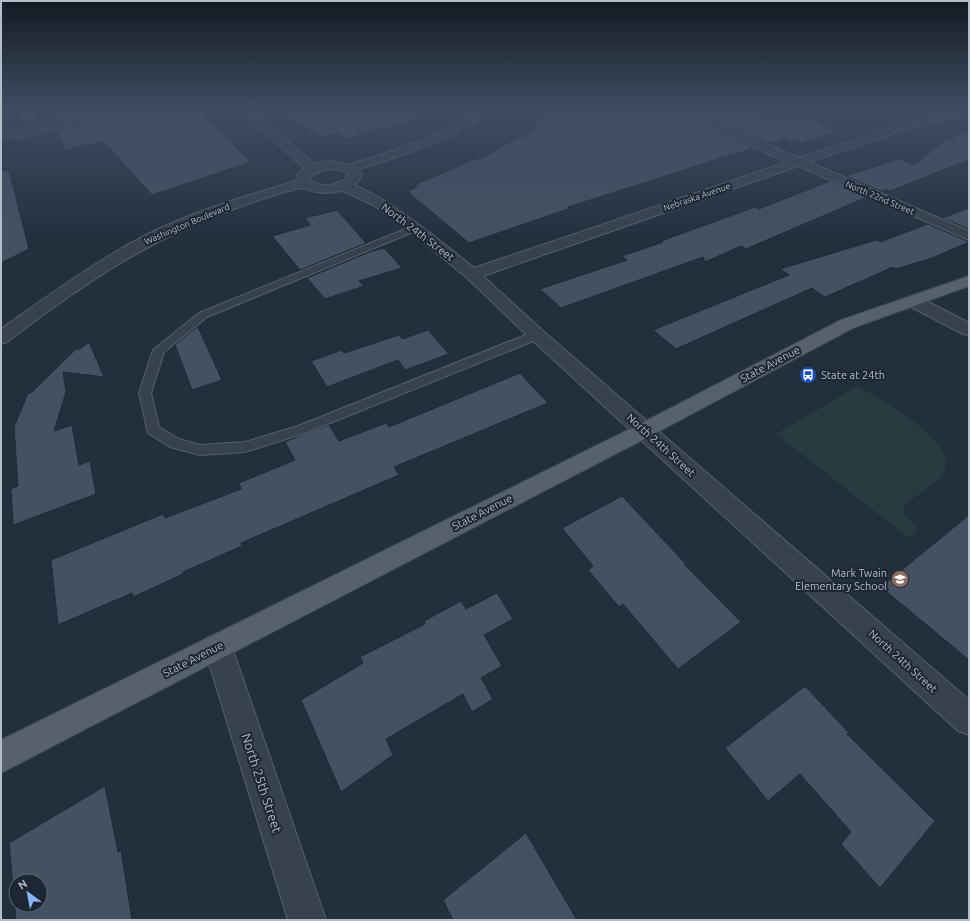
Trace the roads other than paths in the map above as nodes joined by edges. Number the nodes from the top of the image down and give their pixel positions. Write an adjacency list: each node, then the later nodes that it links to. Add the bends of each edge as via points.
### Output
1 (296, 154): 7 (street)
2 (393, 154): 6 (street)
3 (779, 154): 5 (street, North 22nd Street)
4 (822, 154): 5 (street, Nebraska Avenue)
5 (797, 162): 11 (street, North 22nd Street); 12 (street, Nebraska Avenue)
6 (350, 168): 7 (street, via 336,165); 9 (street, via 355,175)
7 (312, 169): 8 (street, via 302,176)
8 (304, 183): 9 (street, via 325,188); 17 (street, Washington Boulevard, via 237,202 144,242 74,284)
9 (342, 185): 10 (street, North 24th Street, via 378,202)
10 (415, 228): 12 (street, North 24th Street); 16 (lane, via 203,315 159,350 145,393 153,430 175,443 200,450 245,447 303,429)
11 (969, 236)
12 (472, 274): 16 (street, North 24th Street)
13 (969, 281): 14 (main road, State Avenue)
14 (913, 301): 15 (street); 18 (main road, State Avenue, via 847,324)
15 (969, 330)
16 (537, 335): 18 (street, North 24th Street)
17 (1, 338)
18 (645, 430): 19 (main road, State Avenue); 20 (street, North 24th Street)
19 (218, 646): 21 (main road, State Avenue); 22 (street, North 25th Street)
20 (969, 720)
21 (1, 757)
22 (307, 920)

